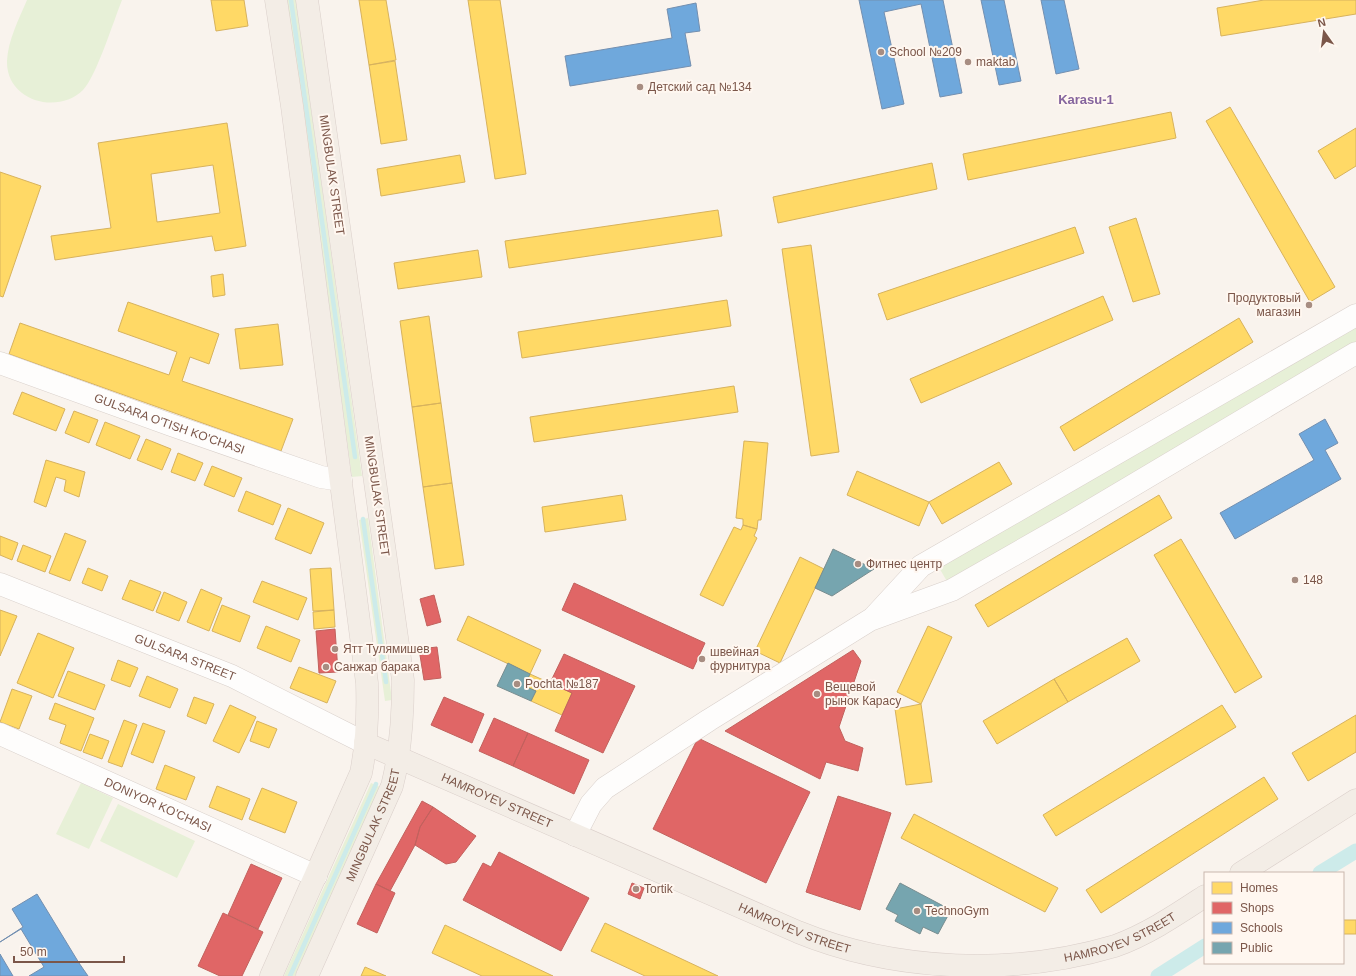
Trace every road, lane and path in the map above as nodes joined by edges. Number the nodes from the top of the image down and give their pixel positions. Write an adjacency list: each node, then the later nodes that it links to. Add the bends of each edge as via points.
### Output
1 (276, 0): 7 (main road)
2 (307, 0): 6 (main road, MINGBULAK STREET)
3 (1356, 315): 9 (street, via 921,566)
4 (1356, 353): 9 (street, via 1074,521 952,590)
5 (0, 363): 7 (street, GULSARA O'TISH KO'CHASI, via 321,477)
6 (371, 458): 7 (main road); 12 (main road, MINGBULAK STREET, via 403,680)
7 (340, 470): 11 (main road, via 367,683)
8 (0, 584): 11 (street, GULSARA STREET, via 232,676)
9 (870, 620): 14 (street, via 709,720 606,788 591,804)
10 (0, 734): 16 (street, DONIYOR KO'CHASI)
11 (365, 743): 12 (main road, HAMROYEV STREET); 16 (main road, via 361,773)
12 (398, 757): 14 (main road, HAMROYEV STREET); 19 (main road, MINGBULAK STREET, via 392,786)
13 (1356, 800): 15 (main road)
14 (575, 835): 17 (main road, HAMROYEV STREET, via 791,930 838,948 867,956 931,966 999,968 1079,958 1137,937)
15 (1244, 872)
16 (316, 876): 18 (main road)
17 (1204, 897)
18 (271, 976)
19 (307, 976)

